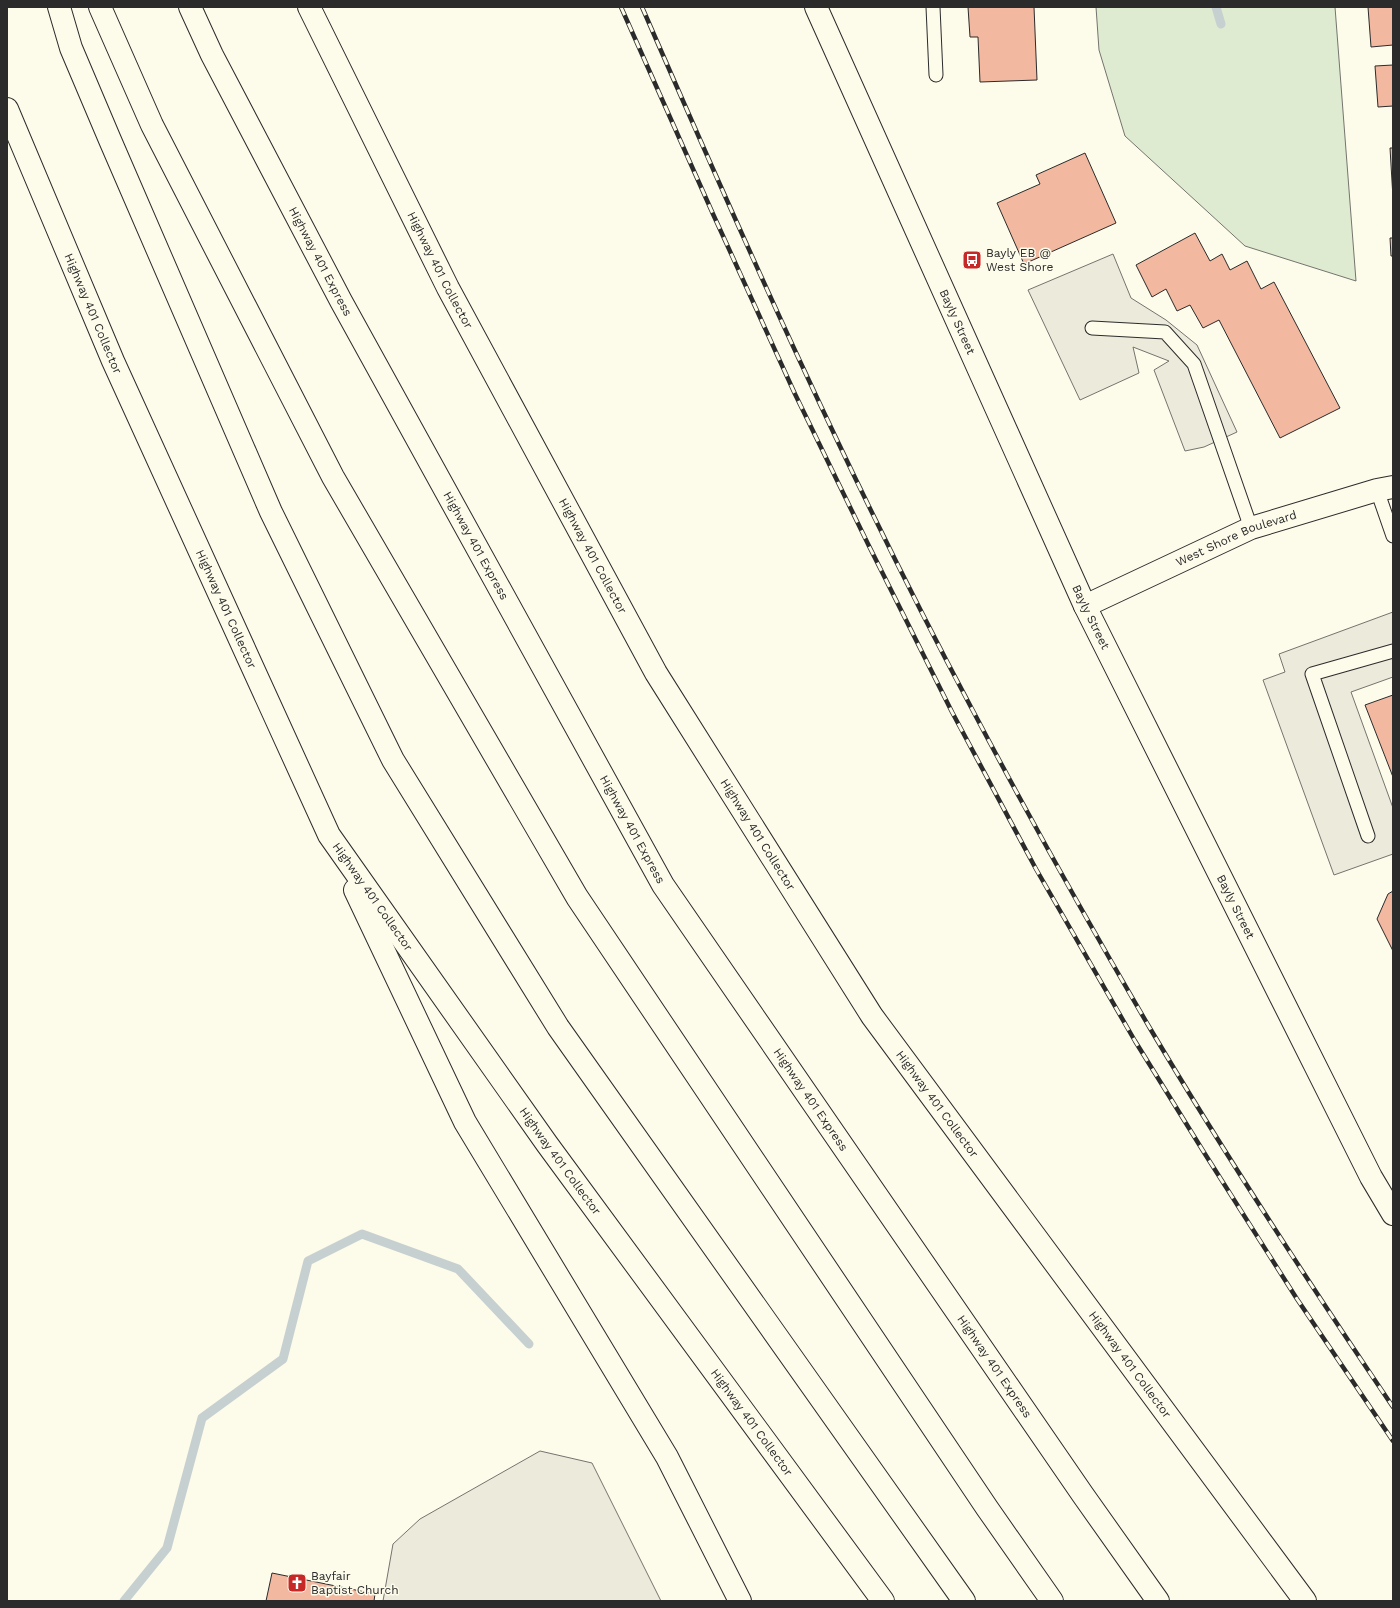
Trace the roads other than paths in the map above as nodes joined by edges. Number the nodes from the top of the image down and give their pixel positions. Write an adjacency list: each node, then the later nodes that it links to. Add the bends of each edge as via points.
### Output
1 (59, 7): 20 (main road, via 71,48 271,512 393,760 558,1027)
2 (100, 7): 21 (main road, via 152,125 333,478 577,896)
3 (190, 7): 22 (main road, Highway 401 Express, via 212,55 341,300 663,885 1082,1495)
4 (309, 7): 23 (main road, Highway 401 Collector, via 448,288 656,673 872,1016)
5 (816, 7): 13 (main road, Bayly Street)
6 (933, 7): 7 (lane)
7 (936, 75)
8 (7, 109): 15 (main road, Highway 401 Collector, via 113,361)
9 (1092, 328): 11 (lane, via 1165,332 1194,364)
10 (1385, 489): 11 (main road, West Shore Boulevard); 12 (lane)
11 (1251, 528): 13 (main road, West Shore Boulevard)
12 (1393, 536)
13 (1085, 606): 17 (main road, Bayly Street, via 1368,1170)
14 (1393, 651): 16 (lane, via 1312,674)
15 (329, 835): 18 (main road, via 465,1122 667,1457); 19 (main road, Highway 401 Collector, via 547,1144)
16 (1368, 836)
17 (1393, 1214)
18 (740, 1601)
19 (883, 1601)
20 (964, 1601)
21 (1052, 1601)
22 (1158, 1601)
23 (1306, 1601)

